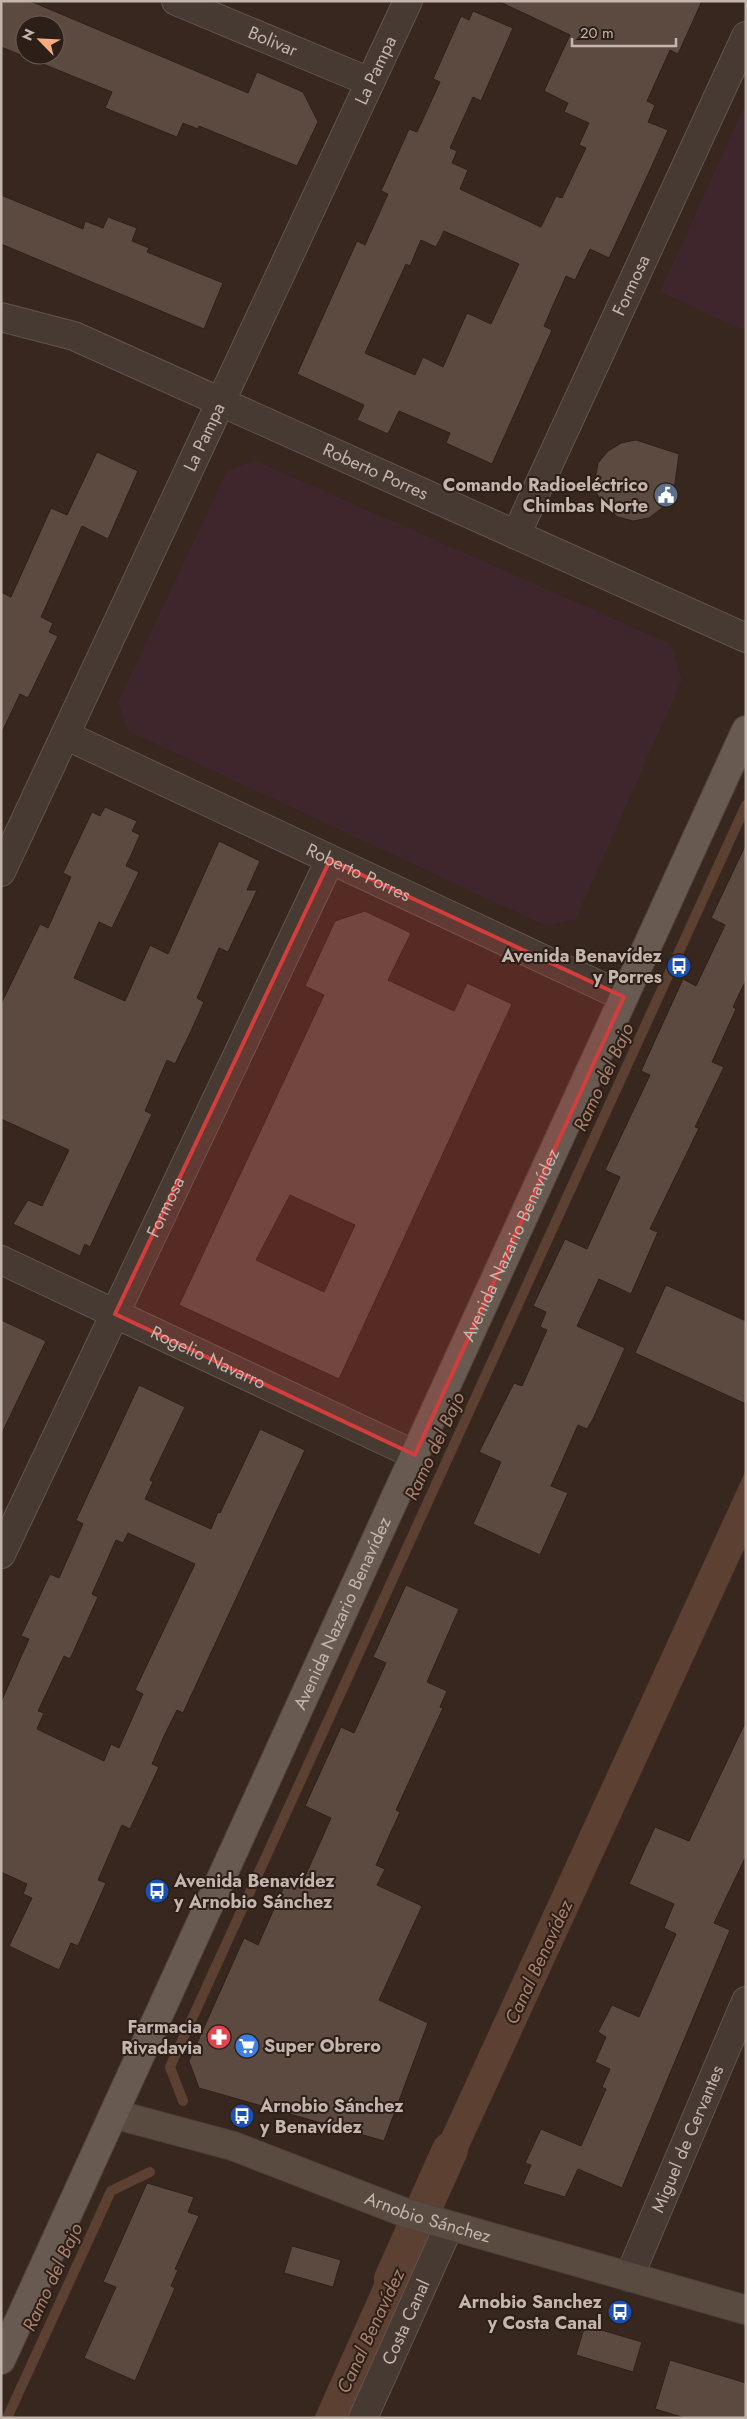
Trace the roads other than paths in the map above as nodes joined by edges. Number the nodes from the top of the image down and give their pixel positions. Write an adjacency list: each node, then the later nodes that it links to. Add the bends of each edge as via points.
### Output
1 (176, 1): 4 (street, Bolivar)
2 (408, 1): 4 (street, La Pampa)
3 (746, 36): 7 (street, Formosa)
4 (370, 82): 6 (street, La Pampa)
5 (1, 317): 6 (street, Roberto Porres, via 74,336)
6 (220, 402): 7 (street, Roberto Porres); 10 (street, La Pampa)
7 (516, 535): 8 (street, Roberto Porres)
8 (746, 638)
9 (746, 730): 13 (main road, Avenida Nazario Benavídez)
10 (65, 735): 11 (street, Roberto Porres); 12 (street, La Pampa)
11 (330, 860): 13 (street, Roberto Porres); 15 (street, Formosa)
12 (1, 872)
13 (624, 998): 16 (main road, Avenida Nazario Benavídez)
14 (1, 1260): 15 (street, Rogelio Navarro)
15 (115, 1314): 16 (street, Rogelio Navarro); 17 (street, Formosa)
16 (414, 1455): 19 (main road, Avenida Nazario Benavídez)
17 (1, 1554)
18 (746, 2001): 21 (street, Miguel de Cervantes)
19 (114, 2114): 20 (street, Arnobio Sánchez, via 233,2146); 23 (main road, Avenida Nazario Benavídez)
20 (442, 2224): 21 (street, Arnobio Sánchez); 24 (street, Costa Canal)
21 (629, 2277): 22 (street, Arnobio Sánchez)
22 (746, 2310)
23 (4, 2348)
24 (363, 2418)

